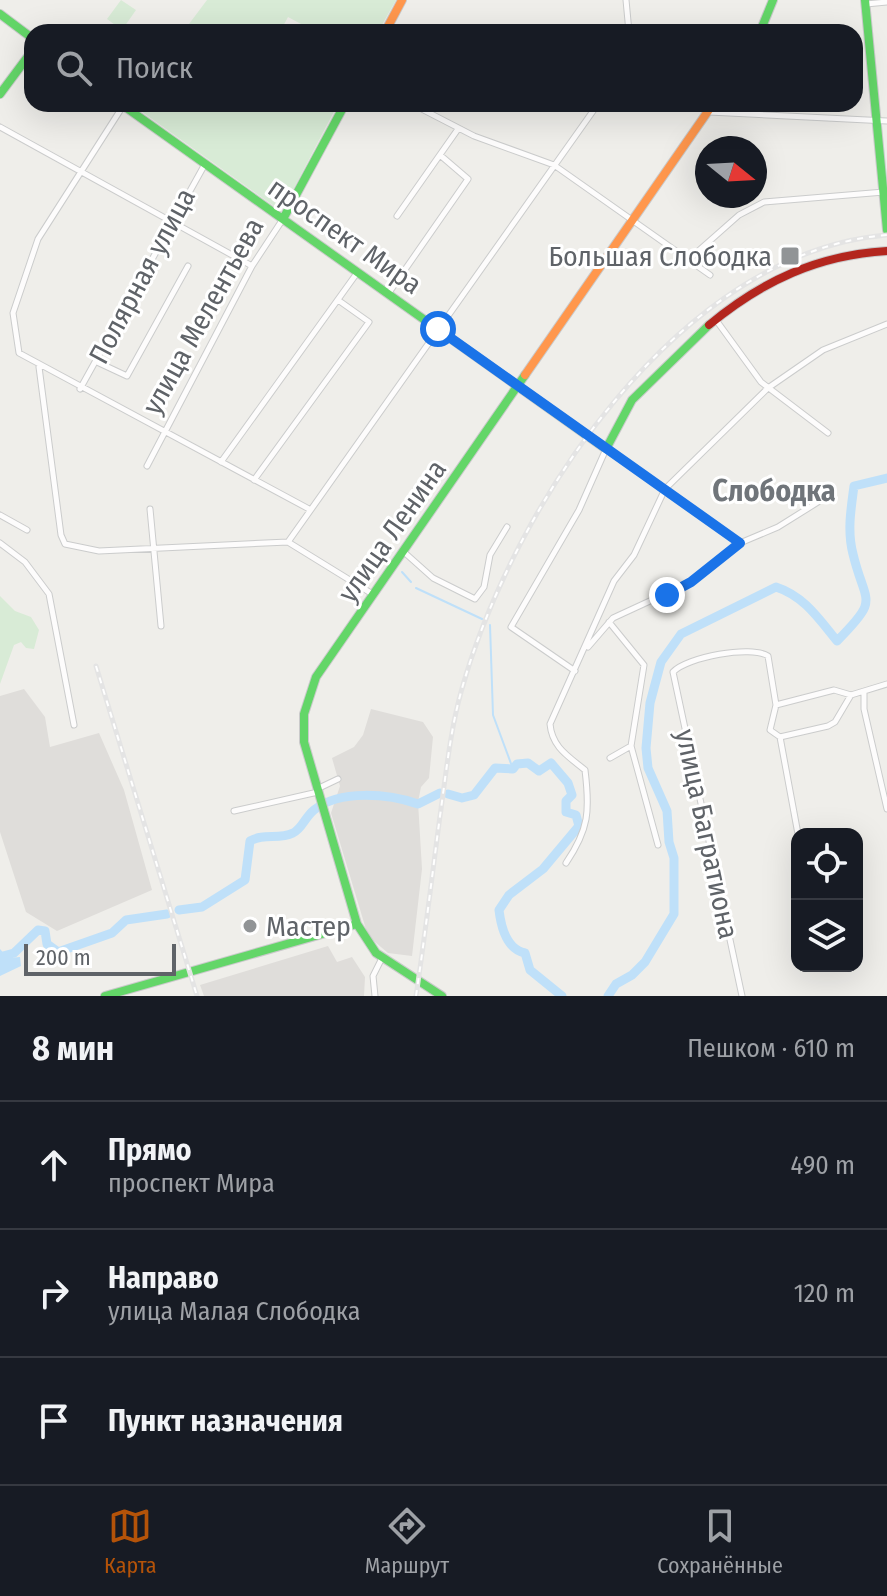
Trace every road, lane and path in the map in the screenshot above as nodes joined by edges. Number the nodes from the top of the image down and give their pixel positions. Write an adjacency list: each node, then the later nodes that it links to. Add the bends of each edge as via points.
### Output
1 (402, 0): 7 (main road)
2 (626, 0): 8 (street)
3 (773, 0): 9 (main road)
4 (866, 2): 5 (street); 20 (main road)
5 (887, 2)
6 (0, 14): 10 (main road)
7 (389, 24)
8 (628, 24)
9 (763, 24)
10 (24, 32)
11 (24, 62): 12 (main road)
12 (0, 94)
13 (118, 112): 26 (street)
14 (132, 112): 24 (main road, проспект Мира)
15 (341, 112): 30 (main road, улица Мелентьева)
16 (427, 112): 22 (street)
17 (592, 112): 25 (street)
18 (707, 112): 31 (main road, улица Ленина)
19 (763, 112): 20 (street)
20 (883, 121): 27 (main road)
21 (0, 127): 26 (street)
22 (458, 129): 23 (street); 25 (street)
23 (440, 155): 28 (street); 39 (street, via 468,179)
24 (205, 164): 29 (street, Полярная улица); 30 (main road, проспект Мира)
25 (554, 165): 31 (street); 43 (street)
26 (81, 173): 29 (street); 45 (street, via 38,239 13,313 19,353)
27 (885, 192): 32 (main road); 34 (street, via 764,202 739,215)
28 (397, 216)
29 (172, 219): 36 (street); 44 (street, Полярная улица)
30 (283, 219): 36 (street, улица Мелентьева); 37 (main road, проспект Мира)
31 (633, 220): 34 (street); 48 (main road, улица Ленина)
32 (887, 230)
33 (887, 251): 41 (main road, via 846,255 792,271)
34 (687, 261): 38 (street)
35 (188, 266): 44 (street, via 127,376)
36 (252, 266): 49 (street, улица Мелентьева)
37 (357, 273): 39 (main road, проспект Мира); 40 (street)
38 (710, 275)
39 (388, 294): 43 (main road, проспект Мира)
40 (338, 300): 52 (street); 54 (street, via 369,322)
41 (716, 320): 46 (street); 51 (main road, via 633,399)
42 (887, 324): 46 (street, via 823,350)
43 (438, 329): 48 (main road, проспект Мира); 58 (street)
44 (97, 362): 47 (street, Полярная улица)
45 (39, 366): 47 (street); 65 (street, via 65,544 83,549)
46 (768, 388): 50 (street); 55 (street)
47 (80, 389): 49 (street)
48 (518, 389): 51 (main road, проспект Мира); 66 (main road, улица Ленина)
49 (163, 431): 52 (street); 53 (street, улица Мелентьева)
50 (828, 433)
51 (606, 449): 55 (street, проспект Мира); 71 (street, via 579,510 511,627)
52 (221, 462): 54 (street)
53 (147, 466)
54 (254, 480): 58 (street)
55 (665, 489): 64 (street, проспект Мира); 70 (street, via 634,555 614,581)
56 (818, 502): 64 (street)
57 (150, 509): 65 (street)
58 (309, 509): 62 (street)
59 (0, 515): 61 (street)
60 (507, 527): 66 (street, via 490,555 484,587 475,599 433,578)
61 (27, 530)
62 (288, 542): 65 (street); 67 (street)
63 (0, 543): 76 (street, via 25,562 49,594)
64 (740, 543): 68 (street, via 691,582)
65 (157, 549): 69 (street)
66 (405, 553): 67 (main road, улица Ленина)
67 (374, 595): 81 (main road, улица Ленина, via 316,677 306,704 304,742)
68 (609, 622): 70 (street); 78 (street, улица Багратиона, via 645,668)
69 (161, 626)
70 (583, 653): 71 (street)
71 (575, 671): 86 (street, via 550,724 551,738 585,770 588,793 582,839)
72 (887, 684): 73 (street)
73 (864, 692): 74 (street); 82 (street)
74 (851, 695): 75 (street, via 834,690); 77 (street, via 835,722)
75 (776, 705): 77 (street, via 770,730); 92 (street, улица Багратиона, via 768,656 761,652 751,649 693,661 673,672)
76 (74, 725)
77 (780, 737): 84 (street)
78 (631, 746): 79 (street); 85 (street, улица Багратиона)
79 (610, 758)
80 (338, 779): 81 (street)
81 (319, 793): 83 (street); 87 (main road, улица Ленина)
82 (887, 809)
83 (234, 811)
84 (797, 828)
85 (658, 845)
86 (566, 863)
87 (357, 924): 88 (main road, улица Ленина); 89 (main road)
88 (382, 958): 90 (street, via 373,976); 91 (main road, улица Ленина)
89 (105, 996)
90 (375, 996)
91 (442, 996)
92 (742, 996)

